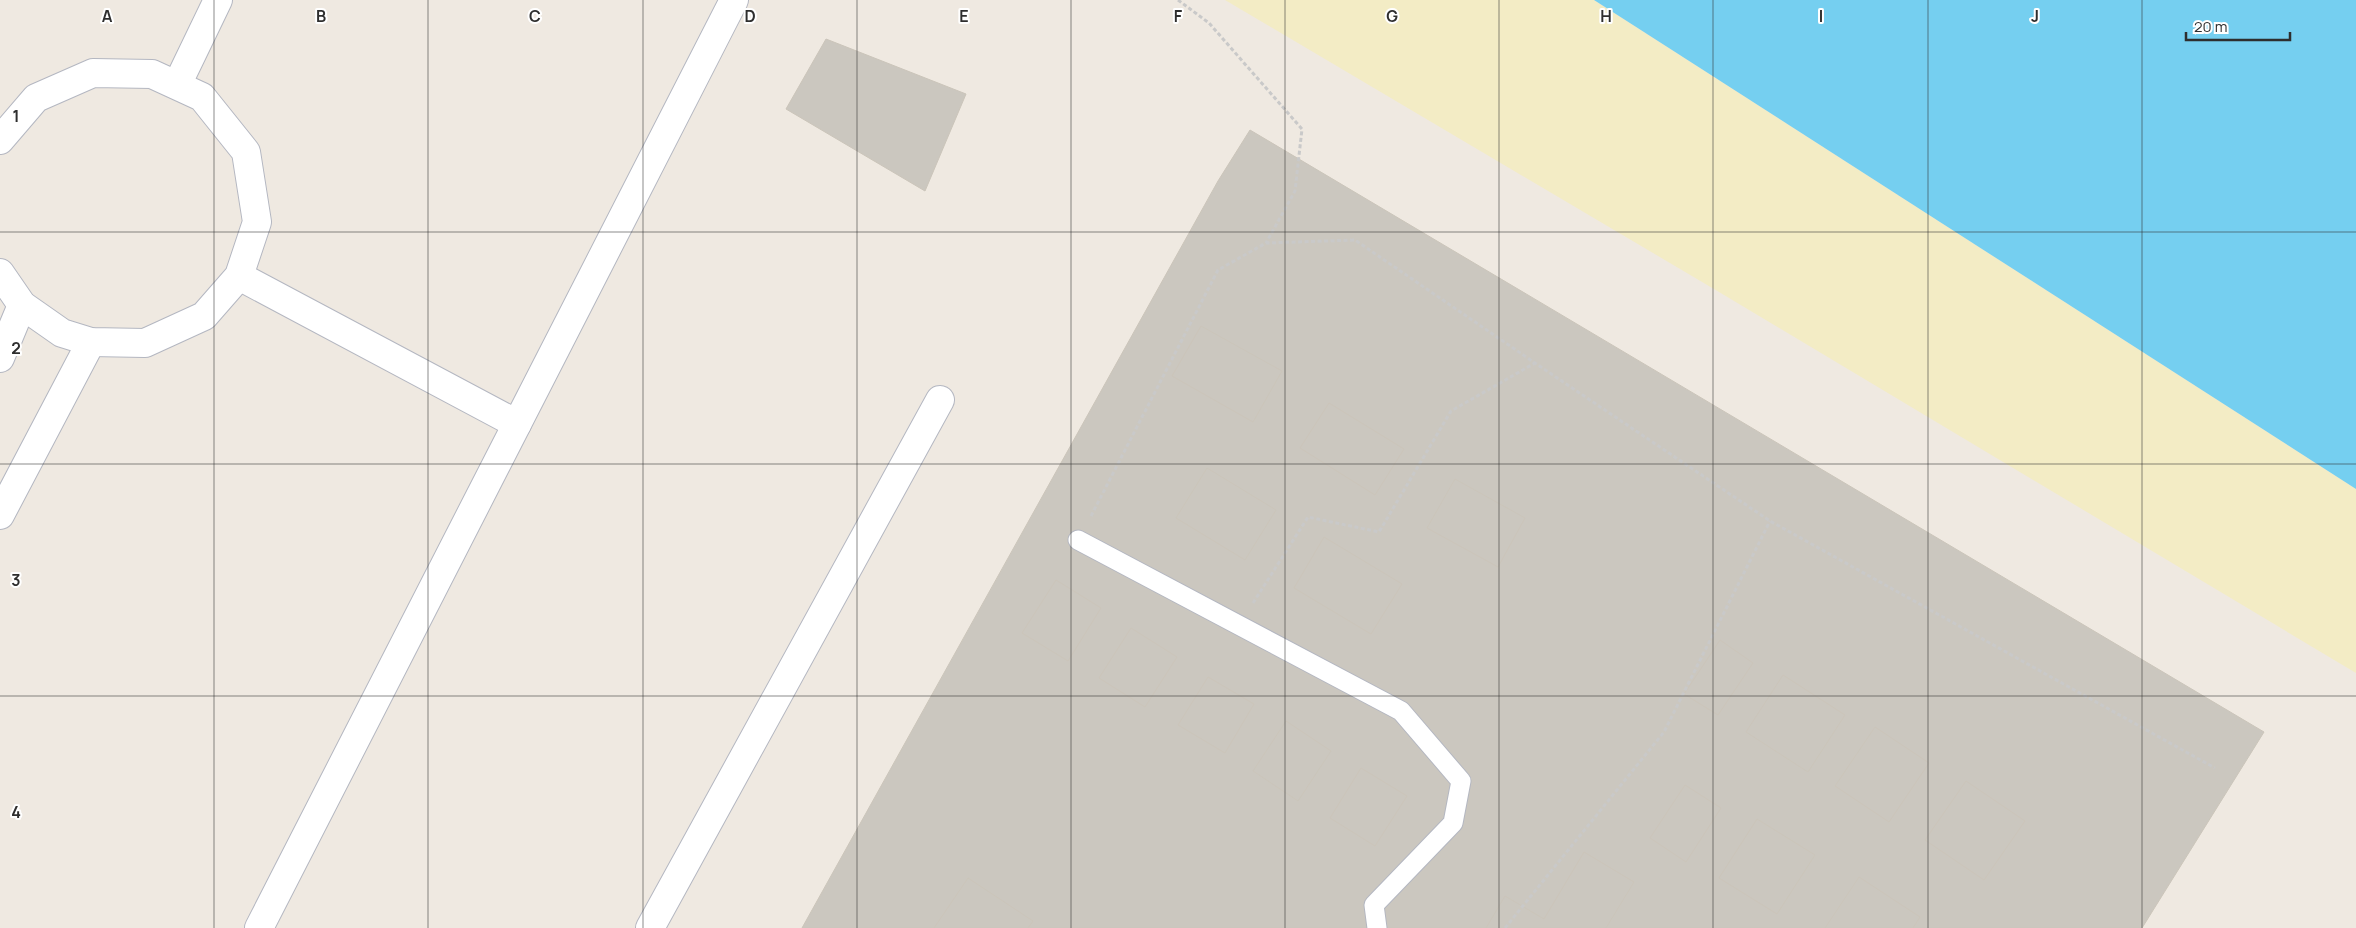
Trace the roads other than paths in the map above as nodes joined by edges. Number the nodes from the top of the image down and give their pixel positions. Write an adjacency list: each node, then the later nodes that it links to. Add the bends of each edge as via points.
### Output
1 (218, 0): 3 (street)
2 (734, 0): 11 (street)
3 (176, 85): 4 (street, via 152,74 93,72 36,98); 6 (street, via 202,97 246,152 257,222)
4 (0, 140)
5 (0, 273): 7 (street)
6 (240, 276): 8 (street, via 204,316 145,343); 11 (street)
7 (22, 305): 8 (street, via 62,333); 9 (street)
8 (91, 342): 12 (street)
9 (0, 358)
10 (940, 400): 15 (street)
11 (517, 424): 14 (street)
12 (0, 515)
13 (1078, 540): 16 (lane, via 1401,711 1460,781 1454,823 1374,904)
14 (259, 928)
15 (650, 928)
16 (1376, 928)

